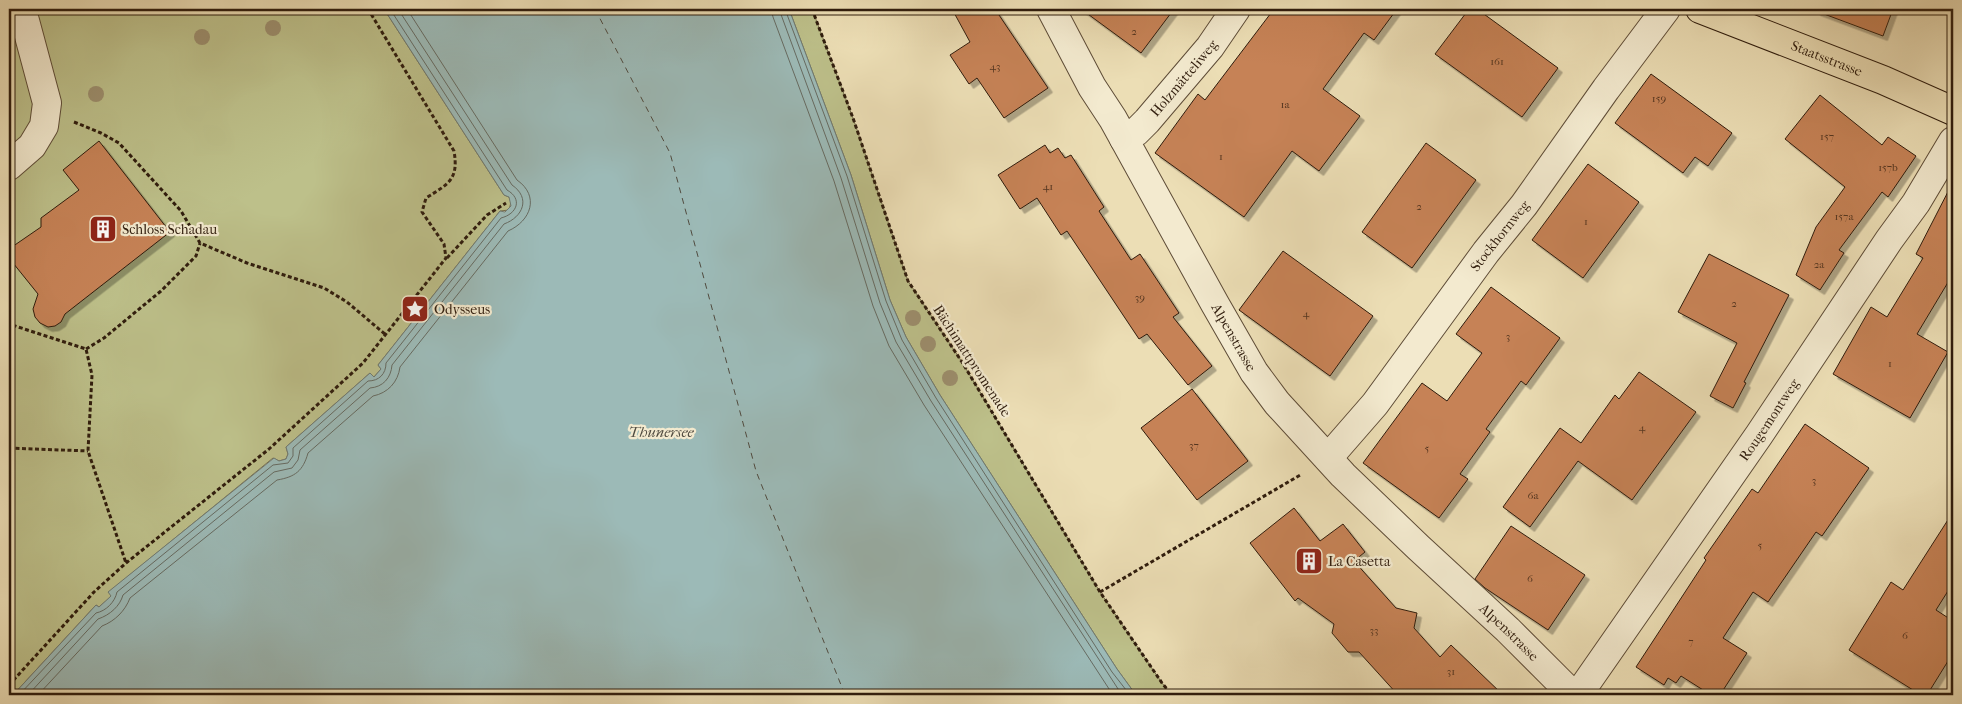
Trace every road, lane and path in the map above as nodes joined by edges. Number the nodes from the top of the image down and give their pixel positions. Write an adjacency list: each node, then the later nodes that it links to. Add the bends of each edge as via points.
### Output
1 (20, 9): 8 (street)
2 (368, 9): 15 (path, via 454,151 454,176 426,198 422,212 444,244)
3 (812, 9): 23 (path, Bächimattpromenade, via 908,281 962,362)
4 (1051, 9): 10 (street, Alpenstrasse)
5 (1236, 9): 10 (street, Holzmätteliweg, via 1210,48 1136,132)
6 (1666, 9): 21 (street, Stockhornweg, via 1375,404)
7 (1700, 9): 9 (main road, Staatsstrasse, via 1883,80)
8 (47, 103): 12 (street, via 44,126 32,146); 14 (path, via 73,122 119,143 181,211)
9 (1953, 111)
10 (1124, 139): 21 (street, Alpenstrasse, via 1254,372 1277,403)
11 (1953, 141): 26 (street, Rougemontweg, via 1916,203 1759,435)
12 (9, 166)
13 (506, 203): 15 (path, via 487,215)
14 (200, 244): 17 (path, via 324,288 347,302); 18 (path, via 196,256 161,292)
15 (446, 258): 17 (path)
16 (9, 320): 18 (path, via 12,325)
17 (386, 335): 22 (path, via 363,363 269,449)
18 (86, 349): 20 (path, via 92,375)
19 (9, 448): 20 (path)
20 (88, 451): 22 (path)
21 (1328, 458): 23 (path); 26 (street, Alpenstrasse)
22 (126, 564): 24 (path, via 94,592)
23 (1100, 592): 25 (path, Bächimattpromenade)
24 (9, 685)
25 (1172, 695)
26 (1577, 695)

